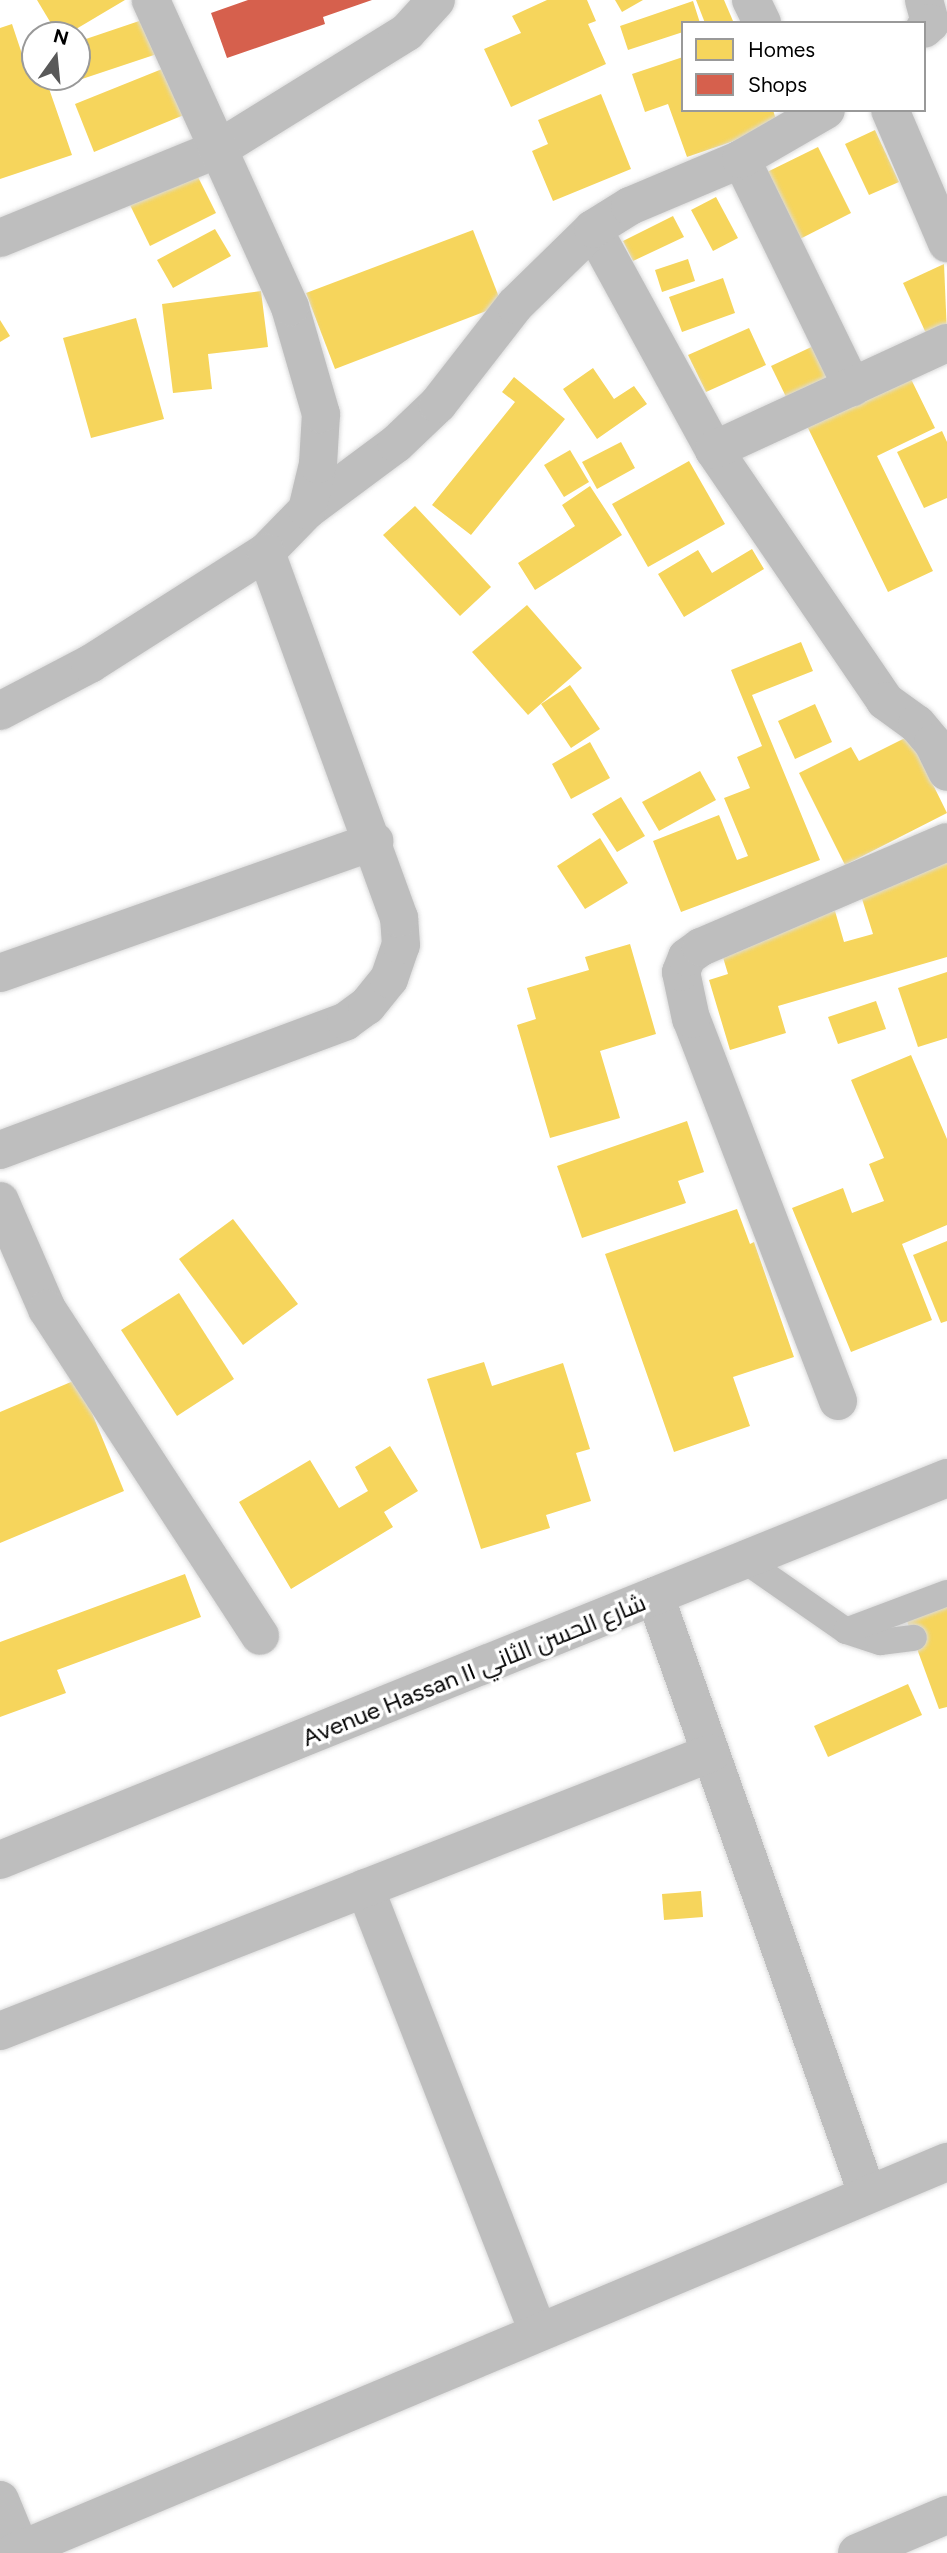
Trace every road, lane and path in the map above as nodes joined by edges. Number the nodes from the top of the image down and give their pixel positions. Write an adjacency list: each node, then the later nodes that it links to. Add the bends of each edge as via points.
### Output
1 (151, 0): 9 (street)
2 (436, 0): 9 (street, via 407,32)
3 (751, 0): 5 (street)
4 (924, 0): 6 (street, via 930,23)
5 (761, 21)
6 (926, 27)
7 (891, 112): 13 (street)
8 (814, 113): 10 (street)
9 (220, 148): 12 (street); 17 (street, via 290,307 321,414 318,464)
10 (741, 159): 11 (street, via 630,206); 15 (street)
11 (593, 229): 16 (street); 17 (street, via 515,305 438,404 396,444)
12 (0, 238)
13 (947, 243)
14 (947, 343): 15 (street)
15 (852, 387): 16 (street)
16 (714, 450): 20 (street, via 885,701 925,734)
17 (307, 510): 18 (street)
18 (266, 552): 19 (street, via 90,664); 21 (street)
19 (0, 710)
20 (947, 772)
21 (374, 841): 23 (street); 24 (street, via 399,918 401,944 389,979 367,1006 345,1021)
22 (947, 842): 26 (street, via 701,947 687,957 681,972 691,1019)
23 (0, 973)
24 (0, 1150)
25 (0, 1201): 32 (street, via 47,1309)
26 (838, 1401)
27 (947, 1478): 28 (street, Avenue Hassan II شارع الحسن الثاني)
28 (744, 1560): 30 (street, Avenue Hassan II شارع الحسن الثاني); 31 (lane)
29 (947, 1593): 31 (lane)
30 (654, 1596): 34 (street); 35 (street, Avenue Hassan II شارع الحسن الثاني)
31 (846, 1631): 33 (lane, via 880,1642)
32 (260, 1636)
33 (914, 1638)
34 (711, 1753): 36 (street); 39 (street)
35 (0, 1860)
36 (365, 1888): 37 (street); 40 (street)
37 (0, 2031)
38 (947, 2162): 39 (street)
39 (867, 2193): 40 (street)
40 (537, 2330): 43 (street)
41 (0, 2500): 43 (street)
42 (947, 2515): 44 (street)
43 (19, 2552)
44 (857, 2553)

